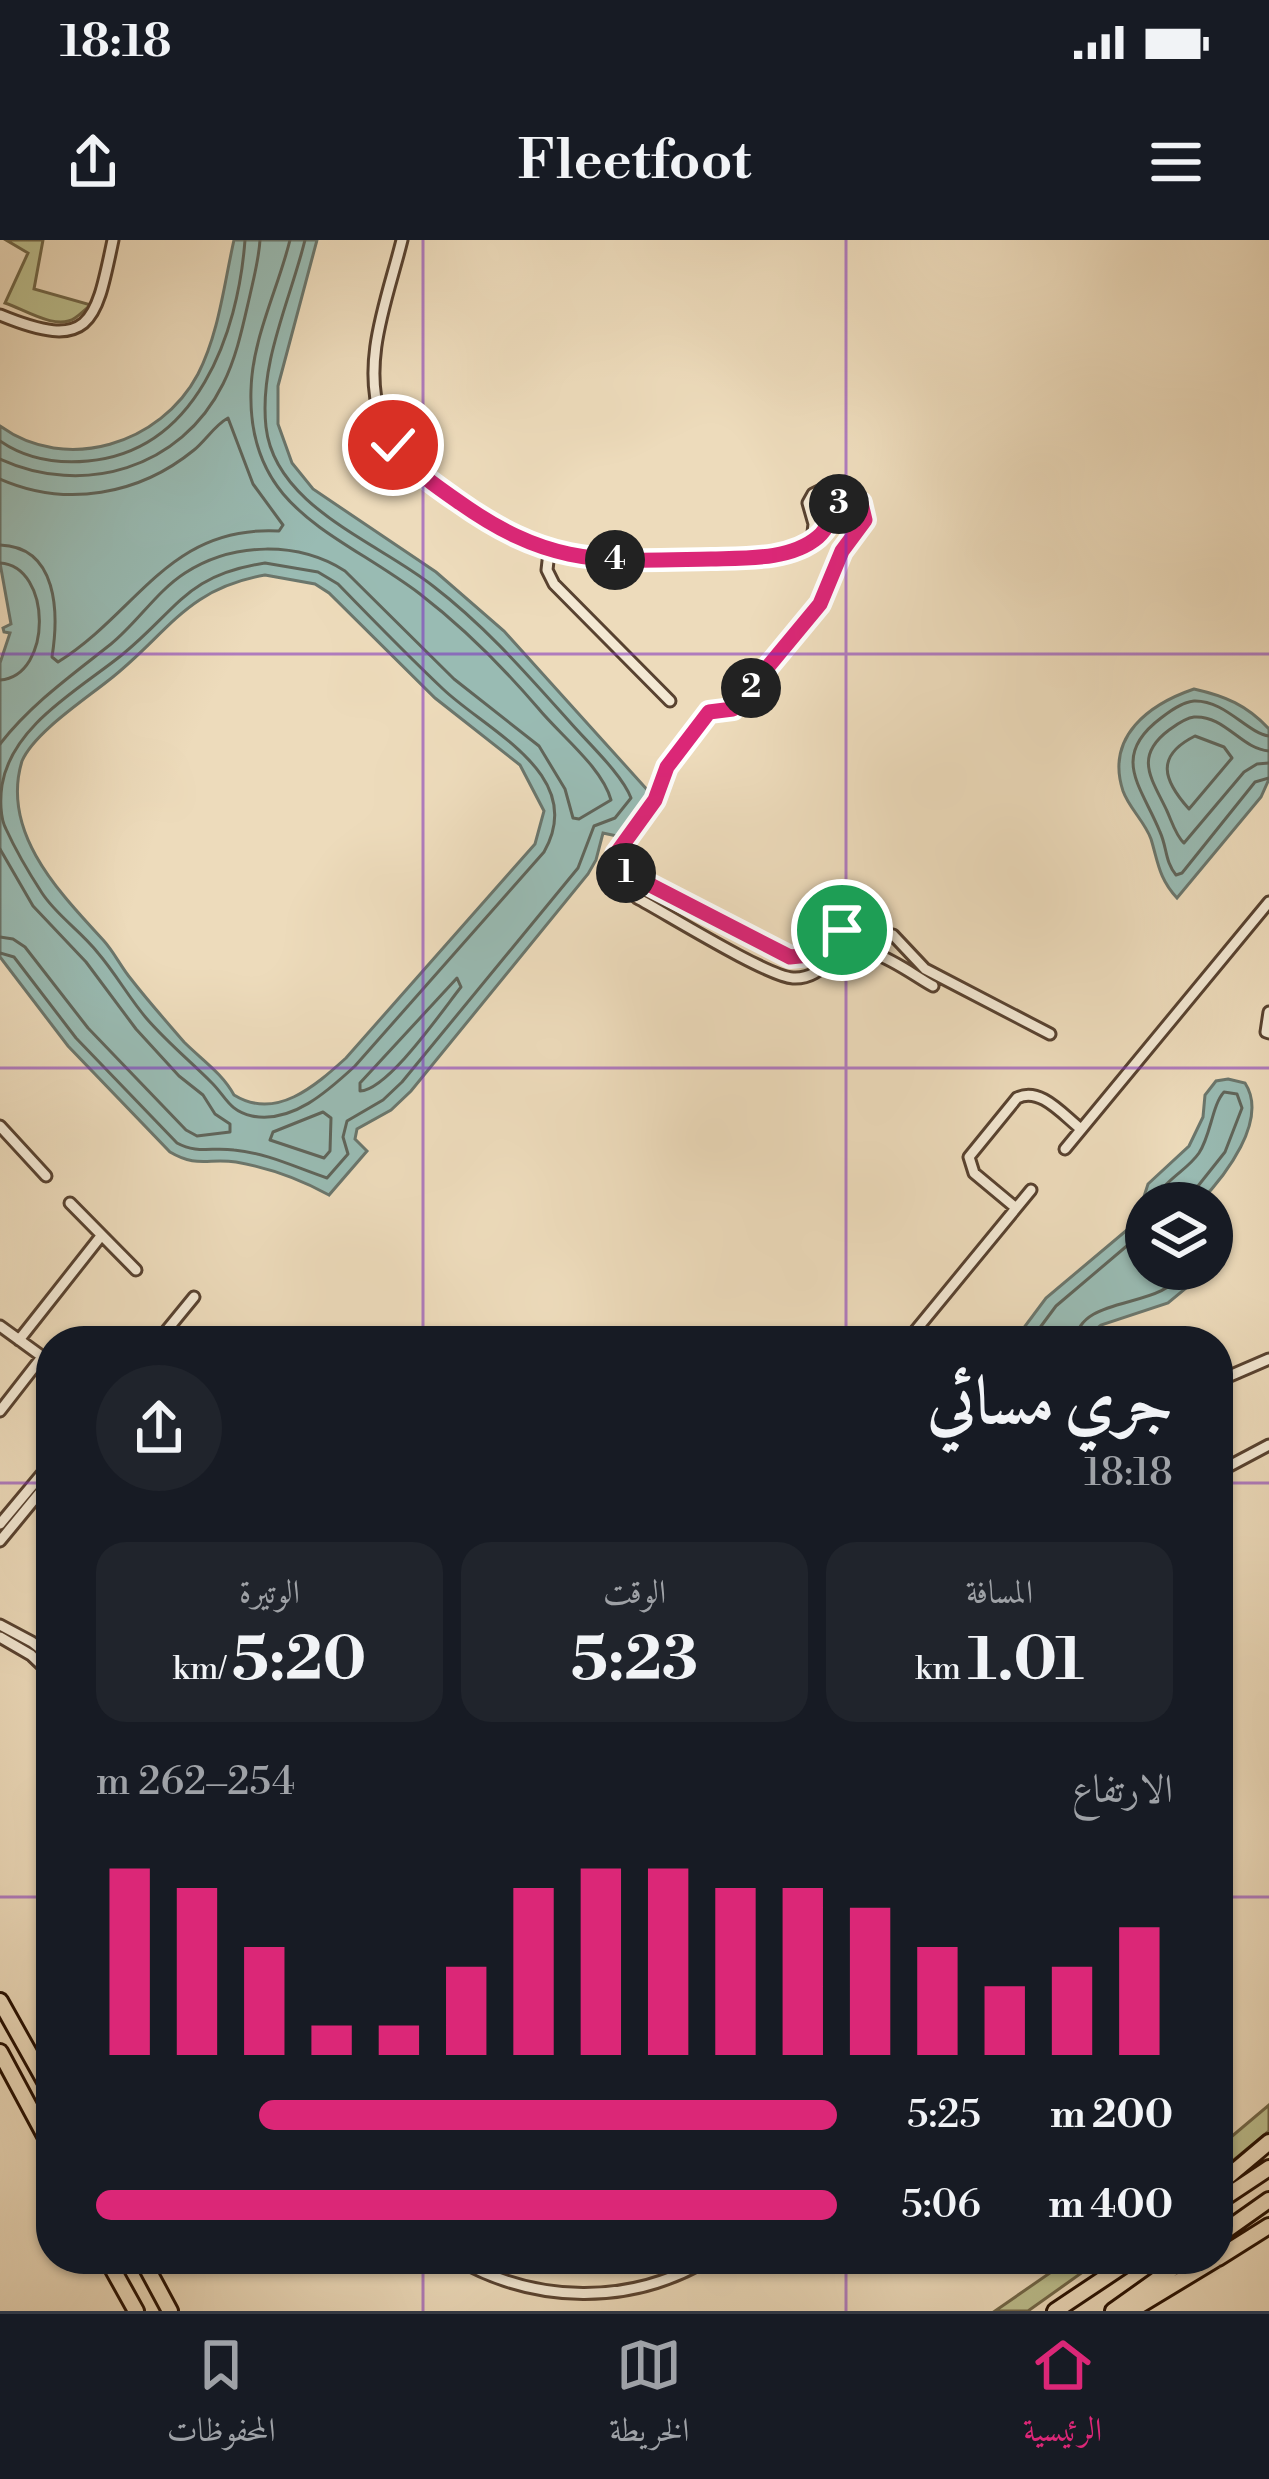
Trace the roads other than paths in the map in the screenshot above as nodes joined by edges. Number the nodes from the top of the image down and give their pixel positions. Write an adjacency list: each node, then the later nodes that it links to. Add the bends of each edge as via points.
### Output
1 (113, 240): 3 (street, via 96,313 86,323 54,331)
2 (402, 240): 6 (street, via 374,364 385,430 437,487)
3 (0, 315)
4 (839, 503): 5 (street); 5 (street, via 830,491 813,494); 8 (street, via 856,500 866,514 820,604 733,709 709,712 618,849 622,870)
5 (811, 541): 6 (street, via 739,559)
6 (549, 552): 7 (street, via 554,584)
7 (670, 701)
8 (646, 883): 10 (street, via 637,898 779,974 810,975 858,949); 13 (street, via 796,958 819,954 848,926 889,933 925,969)
9 (1269, 902): 15 (street)
10 (933, 986)
11 (1269, 1012): 12 (street)
12 (1269, 1033)
13 (1050, 1034)
14 (0, 1126): 17 (street)
15 (1081, 1129): 16 (street); 20 (street, via 1027,1093 974,1146 974,1173)
16 (1065, 1149)
17 (46, 1176)
18 (1031, 1190): 20 (street)
19 (70, 1203): 21 (street)
20 (1016, 1208): 26 (street)
21 (101, 1236): 22 (street); 27 (street)
22 (136, 1270)
23 (194, 1297): 25 (street)
24 (0, 1326): 27 (street)
25 (170, 1326)
26 (919, 1326)
27 (19, 1340): 28 (street)
28 (36, 1352)
29 (1269, 1359): 31 (street)
30 (36, 1372): 32 (street)
31 (1233, 1375)
32 (0, 1411)
33 (1269, 1445): 34 (street)
34 (1233, 1464)
35 (36, 1486): 37 (street)
36 (36, 1491): 37 (street)
37 (29, 1496): 38 (street); 39 (street)
38 (0, 1524)
39 (0, 1541)
40 (0, 1625): 42 (street)
41 (0, 1637): 43 (street)
42 (36, 1646)
43 (36, 1661)
44 (0, 2001): 46 (main road)
45 (0, 2052): 47 (main road)
46 (36, 2065)
47 (36, 2118)
48 (1269, 2143): 50 (main road)
49 (1269, 2168): 51 (main road)
50 (1233, 2173)
51 (1233, 2192)
52 (1269, 2200): 53 (main road)
53 (1233, 2225)
54 (1269, 2226): 55 (main road)
55 (1233, 2248)
56 (115, 2274): 63 (main road)
57 (150, 2274): 64 (main road)
58 (488, 2274): 59 (street, via 528,2288 595,2294)
59 (677, 2274)
60 (1110, 2274): 65 (main road)
61 (1165, 2274): 66 (main road)
62 (1191, 2274): 67 (main road)
63 (136, 2311)
64 (170, 2311)
65 (1055, 2311)
66 (1113, 2311)
67 (1130, 2311)

